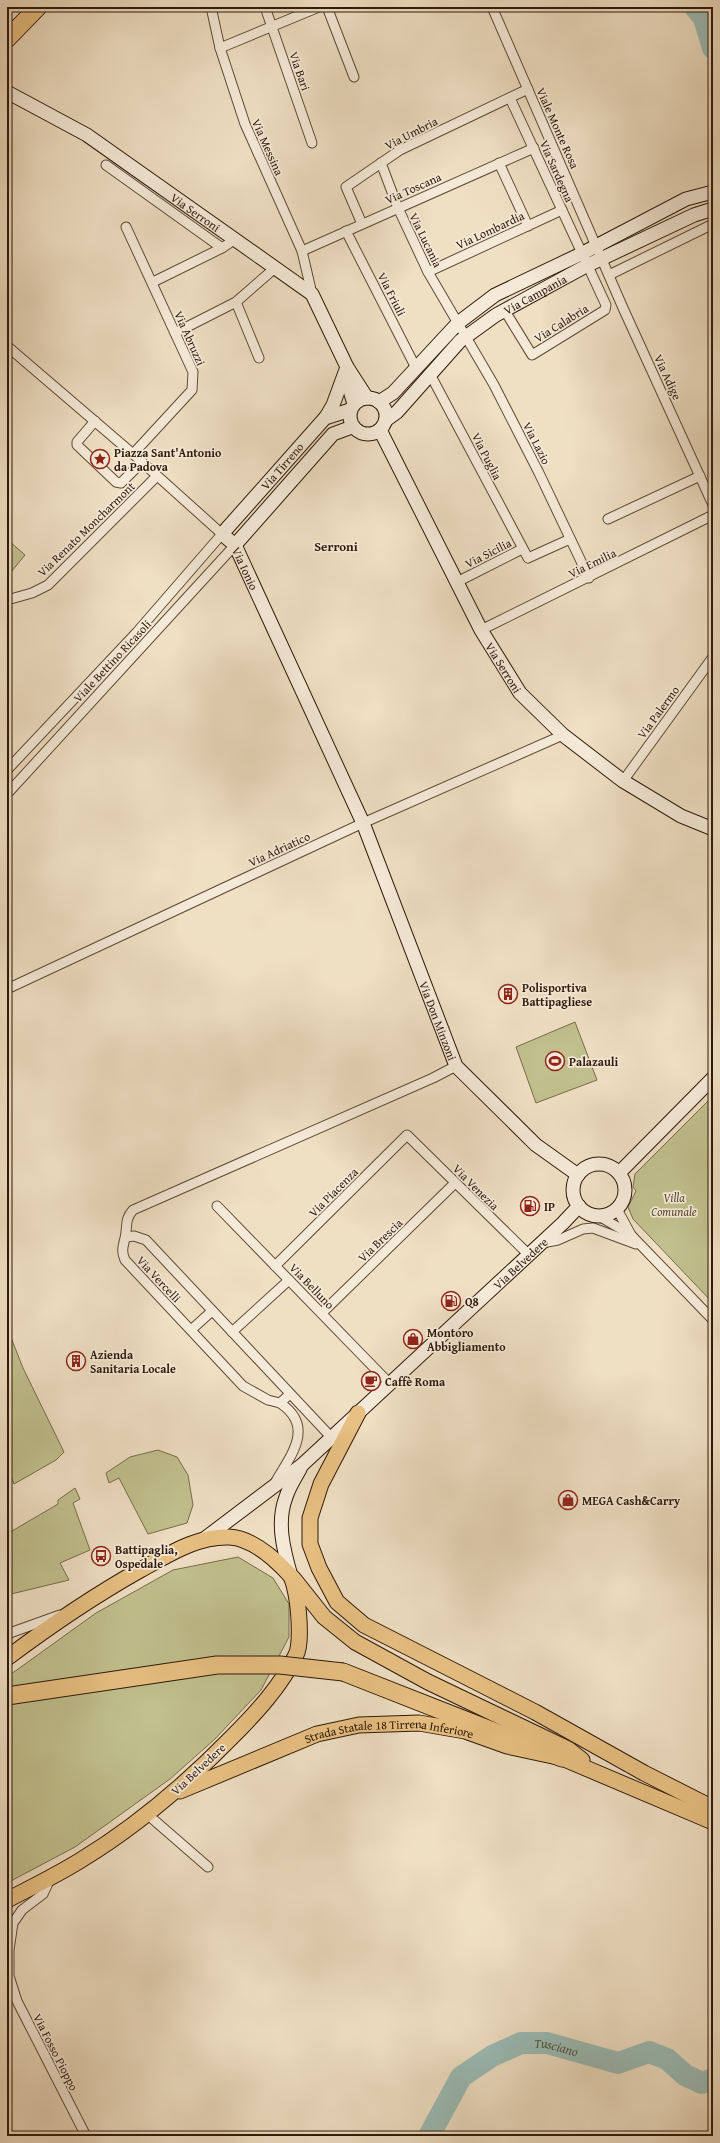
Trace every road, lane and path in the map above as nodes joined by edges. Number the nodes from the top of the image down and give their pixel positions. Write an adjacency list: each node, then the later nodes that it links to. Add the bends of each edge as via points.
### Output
1 (38, 7): 8 (highway)
2 (211, 7): 9 (street, Via Messina)
3 (265, 7): 7 (street, Via Bari)
4 (319, 7): 7 (street)
5 (327, 7): 10 (street)
6 (492, 7): 11 (street, Viale Monte Rosa)
7 (272, 27): 9 (street); 14 (street, Via Bari)
8 (7, 39)
9 (220, 48): 31 (street, Via Messina, via 244,124)
10 (354, 77)
11 (528, 89): 13 (street, Via Umbria); 29 (street, Viale Monte Rosa)
12 (10, 94): 28 (street, Via Serroni, via 87,135)
13 (510, 98): 15 (street, Via Sardegna); 16 (street, Via Umbria, via 400,150)
14 (312, 143)
15 (534, 148): 17 (street, Via Toscana); 22 (street, Via Sardegna)
16 (381, 163): 20 (street, Via Lucania); 23 (street, Via Umbria, via 346,186)
17 (499, 164): 20 (street, Via Toscana); 25 (street)
18 (106, 165): 30 (street)
19 (713, 192): 29 (street, Via Campania, via 686,199)
20 (398, 208): 23 (street, Via Toscana); 36 (street, Via Lucania)
21 (713, 209): 33 (street, Via Campania, via 694,215)
22 (562, 210): 25 (street, Via Lombardia); 32 (street, Via Sardegna)
23 (362, 224): 27 (street, Via Toscana)
24 (713, 224): 37 (street)
25 (528, 226): 36 (street, Via Lombardia)
26 (126, 227): 38 (street, Via Abruzzi)
27 (346, 231): 31 (street, Via Toscana); 48 (street, Via Friuli)
28 (234, 240): 30 (street); 35 (street, Via Serroni)
29 (596, 246): 32 (street, Via Campania); 33 (street, Viale Monte Rosa)
30 (222, 248): 38 (street)
31 (302, 250): 39 (street, Via Messina)
32 (582, 254): 34 (street, Via Sardegna); 42 (street, Via Campania, via 495,296)
33 (603, 259): 34 (street, Via Campania); 37 (street, Via Adige)
34 (586, 266): 41 (street, Via Campania); 41 (street, Via Calabria, via 606,305 605,310 532,354)
35 (276, 267): 39 (street, Via Serroni); 40 (street)
36 (428, 272): 42 (street, Via Lucania)
37 (609, 275): 59 (street, Via Adige)
38 (153, 282): 43 (street, Via Abruzzi)
39 (312, 294): 47 (street, Via Serroni)
40 (236, 302): 43 (street); 46 (street)
41 (505, 311): 44 (street, Via Campania)
42 (458, 323): 44 (street, Via Lazio); 48 (street, Via Campania)
43 (174, 333): 56 (street, Via Abruzzi, via 193,372 192,390)
44 (466, 336): 49 (street, Via Campania); 65 (street, Via Lazio, via 522,439)
45 (7, 346): 53 (street, Via Ionio)
46 (259, 358)
47 (347, 367): 50 (street, Via Serroni); 51 (street, Via Serroni, via 346,377); 52 (street, Via Tirreno)
48 (416, 368): 50 (street, Via Campania, via 393,393)
49 (430, 374): 54 (street, Via Campania); 67 (street, Via Puglia)
50 (373, 400): 51 (street); 54 (street, via 386,412)
51 (352, 407): 52 (street); 55 (street, via 349,418)
52 (326, 417): 64 (street, Via Tirreno)
53 (95, 421): 56 (street, Via Ionio); 57 (street, via 77,445 116,482 121,483)
54 (383, 425): 55 (street, via 370,435); 69 (street, Via Serroni)
55 (352, 427): 66 (street, Via Tirreno, via 333,434)
56 (134, 454): 57 (street, Via Ionio)
57 (142, 462): 58 (street, Via Ionio)
58 (156, 477): 64 (street, Via Ionio); 70 (street, Via Renato Moncharmont, via 48,585 32,593)
59 (702, 480): 60 (street); 61 (street, Via Adige); 63 (street)
60 (713, 481)
61 (713, 505)
62 (713, 515): 68 (street, Via Emilia)
63 (608, 519)
64 (222, 534): 66 (street, Via Ionio); 74 (street, Viale Bettino Ricasoli, via 137,632)
65 (570, 539): 67 (street, Via Sicilia, via 528,558); 68 (street, Via Lazio)
66 (235, 545): 76 (street, Viale Bettino Ricasoli); 77 (street, Via Ionio)
67 (522, 549): 69 (street, Via Sicilia)
68 (589, 578): 71 (street, Via Emilia)
69 (457, 582): 71 (street, Via Serroni)
70 (7, 600)
71 (481, 630): 73 (street, Via Serroni, via 520,693)
72 (713, 657): 75 (street, Via Palermo)
73 (563, 735): 75 (street, Via Serroni); 77 (street, Via Adriatico)
74 (7, 770)
75 (623, 780): 78 (street, Via Serroni, via 681,816)
76 (7, 794)
77 (363, 823): 79 (street, Via Adriatico); 80 (street, Via Don Minzoni)
78 (713, 829)
79 (7, 989)
80 (456, 1066): 84 (street, Via Don Minzoni, via 536,1145); 91 (street, via 133,1210 126,1222)
81 (713, 1078): 83 (street)
82 (407, 1135): 85 (street, Via Venezia); 95 (street, Via Piacenza)
83 (619, 1173): 84 (street, via 606,1164 598,1164 583,1169); 88 (street, via 625,1190)
84 (578, 1175): 87 (street, via 573,1191)
85 (455, 1183): 94 (street, Via Venezia); 98 (street, Via Brescia)
86 (217, 1206): 95 (street, Via Belluno)
87 (579, 1206): 89 (street, via 584,1211); 92 (street, Via Belvedere)
88 (617, 1209): 89 (street); 90 (street)
89 (599, 1216): 90 (street)
90 (631, 1235): 93 (street)
91 (126, 1237): 97 (street, Via Vercelli, via 134,1236 146,1240); 100 (street, Via Vercelli, via 122,1246 126,1260)
92 (541, 1244): 93 (street, via 593,1228); 94 (street, Via Belvedere)
93 (640, 1245): 99 (street)
94 (529, 1255): 102 (street, Via Belvedere)
95 (275, 1266): 96 (street, Via Belluno)
96 (289, 1280): 98 (street, Via Belluno); 101 (street)
97 (212, 1311): 100 (street); 101 (street, Via Vercelli)
98 (322, 1313): 102 (street, Via Belluno)
99 (713, 1320)
100 (191, 1330): 104 (street, Via Vercelli, via 243,1386 268,1400)
101 (232, 1332): 103 (street, Via Vercelli)
102 (390, 1384): 105 (street, Via Belvedere)
103 (290, 1394): 104 (street); 106 (street, Via Vercelli)
104 (280, 1403): 108 (street, via 298,1424 298,1437 294,1452)
105 (358, 1413): 106 (street, Via Belvedere); 118 (main road, via 321,1484 310,1518 310,1544 319,1568 338,1602 364,1625 535,1712 644,1774)
106 (331, 1438): 107 (street, Via Belvedere)
107 (302, 1465): 108 (street, Via Belvedere); 110 (street, Via Belvedere, via 286,1497 281,1520 283,1547)
108 (272, 1488): 109 (street, Via Belvedere)
109 (204, 1539): 110 (main road, Via Belvedere, via 231,1537 252,1544 272,1556); 111 (main road, Via Belvedere, via 163,1557)
110 (291, 1576): 116 (main road, Strada Statale 18 Tirrena Inferiore, via 324,1617 355,1642 428,1682 568,1749); 117 (main road, Via Belvedere, via 300,1622 297,1653 269,1697 248,1721)
111 (70, 1611): 112 (street); 113 (main road, Via Belvedere)
112 (7, 1634)
113 (7, 1658)
114 (7, 1696): 115 (highway, bridge, via 217,1665 280,1665 343,1672)
115 (562, 1758): 116 (main road, Strada Statale 18 Tirrena Inferiore); 117 (main road, Strada Statale 18 Tirrena Inferiore, via 507,1746 465,1731 419,1723 359,1725 317,1734)
116 (607, 1777): 120 (main road, Strada Statale 18 Tirrena Inferiore)
117 (173, 1793): 119 (main road, Via Belvedere)
118 (713, 1808)
119 (146, 1814): 121 (street); 122 (main road, Via Belvedere, via 82,1860)
120 (713, 1822)
121 (208, 1867)
122 (51, 1878): 123 (main road, Via Belvedere); 124 (street, Via Fosso Pioppo, via 43,1894 22,1910 13,1924)
123 (7, 1900)
124 (8, 1975): 125 (street, Via Fosso Pioppo, via 17,2001)
125 (86, 2136)

